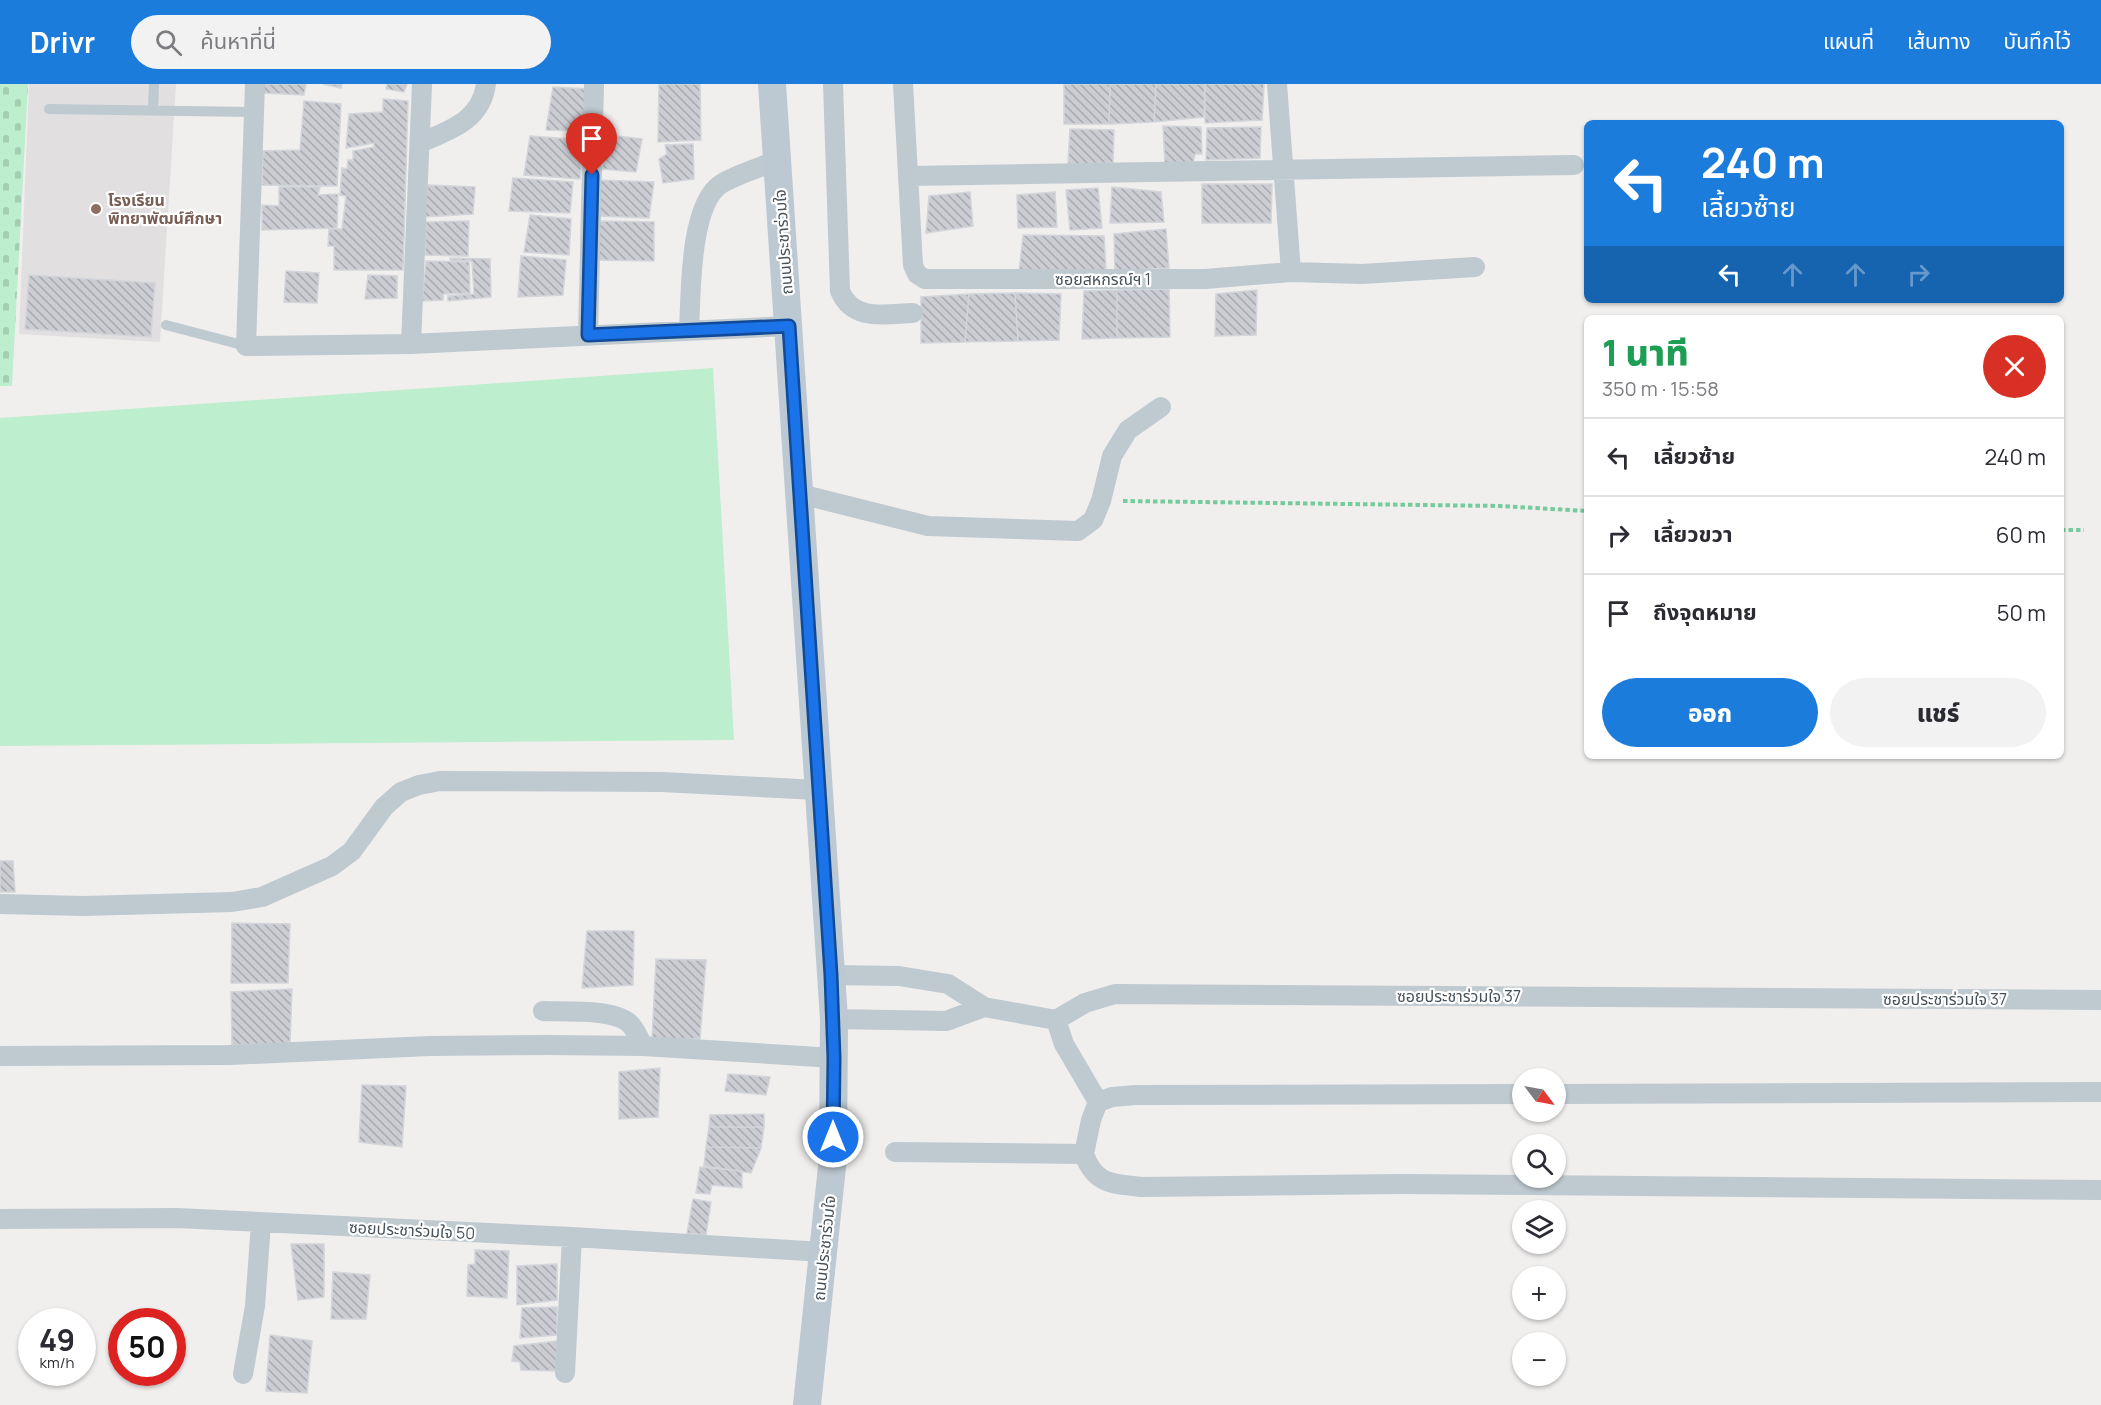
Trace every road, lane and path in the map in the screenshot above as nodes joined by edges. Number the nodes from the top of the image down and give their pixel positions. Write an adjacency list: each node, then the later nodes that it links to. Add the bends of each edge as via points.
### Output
1 (154, 84): 11 (lane)
2 (255, 84): 12 (street)
3 (422, 84): 13 (street)
4 (486, 84): 13 (street, via 478,109 465,122)
5 (594, 84): 24 (street)
6 (772, 84): 14 (main road, ถนนประชาร่วมใจ)
7 (833, 84): 20 (street, via 840,291 845,303 855,310 873,314)
8 (903, 84): 17 (street)
9 (1277, 84): 16 (street)
10 (49, 109): 11 (lane)
11 (153, 110): 12 (lane)
12 (252, 112): 26 (street)
13 (420, 143): 25 (street)
14 (778, 160): 22 (main road, ถนนประชาร่วมใจ); 23 (street, via 720,184 711,196 694,241)
15 (1574, 165): 16 (street)
16 (1284, 170): 17 (street); 19 (street)
17 (908, 176): 19 (street, ซอยสหกรณ์ฯ 1, via 913,265 917,274 930,280 1204,279)
18 (1475, 267): 19 (street, ซอยสหกรณ์ฯ 1, via 1362,274)
19 (1291, 272)
20 (913, 313)
21 (166, 325): 26 (lane)
22 (789, 326): 23 (street); 28 (main road, ถนนประชาร่วมใจ)
23 (689, 331): 24 (street)
24 (588, 335): 25 (street)
25 (411, 344): 26 (street)
26 (246, 346)
27 (1161, 407): 29 (street, via 1128,429 1112,456)
28 (800, 494): 29 (street, via 928,526 976,529 1078,531 1094,520); 33 (main road, ถนนประชาร่วมใจ)
29 (1101, 501): 30 (path, via 1500,506)
30 (1584, 511)
31 (2064, 530): 32 (path)
32 (2084, 530)
33 (818, 790): 34 (street, via 662,782 440,781 401,792 384,807 352,851 332,866 262,897 232,902 83,906); 35 (main road, ถนนประชาร่วมใจ)
34 (0, 904)
35 (831, 975): 37 (street, via 898,976 948,984); 39 (main road, ถนนประชาร่วมใจ)
36 (2101, 1000): 40 (street, ซอยประชาร่วมใจ 37, via 1114,994 1085,1003)
37 (984, 1007): 39 (street, via 946,1021); 40 (street)
38 (543, 1011): 41 (street, via 623,1019 632,1026)
39 (834, 1019): 43 (main road, ถนนประชาร่วมใจ)
40 (1056, 1020): 47 (street, via 1064,1044)
41 (643, 1046): 42 (street, via 430,1046 229,1055); 43 (street)
42 (0, 1056)
43 (834, 1058): 54 (main road, ถนนประชาร่วมใจ, via 833,1157)
44 (2101, 1092): 46 (street)
45 (1512, 1094): 47 (street, via 1136,1095)
46 (1566, 1094)
47 (1098, 1102): 49 (street)
48 (895, 1152): 49 (street)
49 (1084, 1154): 50 (street, via 1096,1176 1111,1184 1142,1187 1401,1184)
50 (2101, 1190)
51 (0, 1219): 52 (street, ซอยประชาร่วมใจ 50, via 177,1218)
52 (261, 1223): 53 (street, ซอยประชาร่วมใจ 50); 56 (street, via 255,1306)
53 (572, 1237): 54 (street, ซอยประชาร่วมใจ 50); 55 (street)
54 (823, 1252): 57 (main road, ถนนประชาร่วมใจ)
55 (564, 1373)
56 (243, 1374)
57 (808, 1397)

